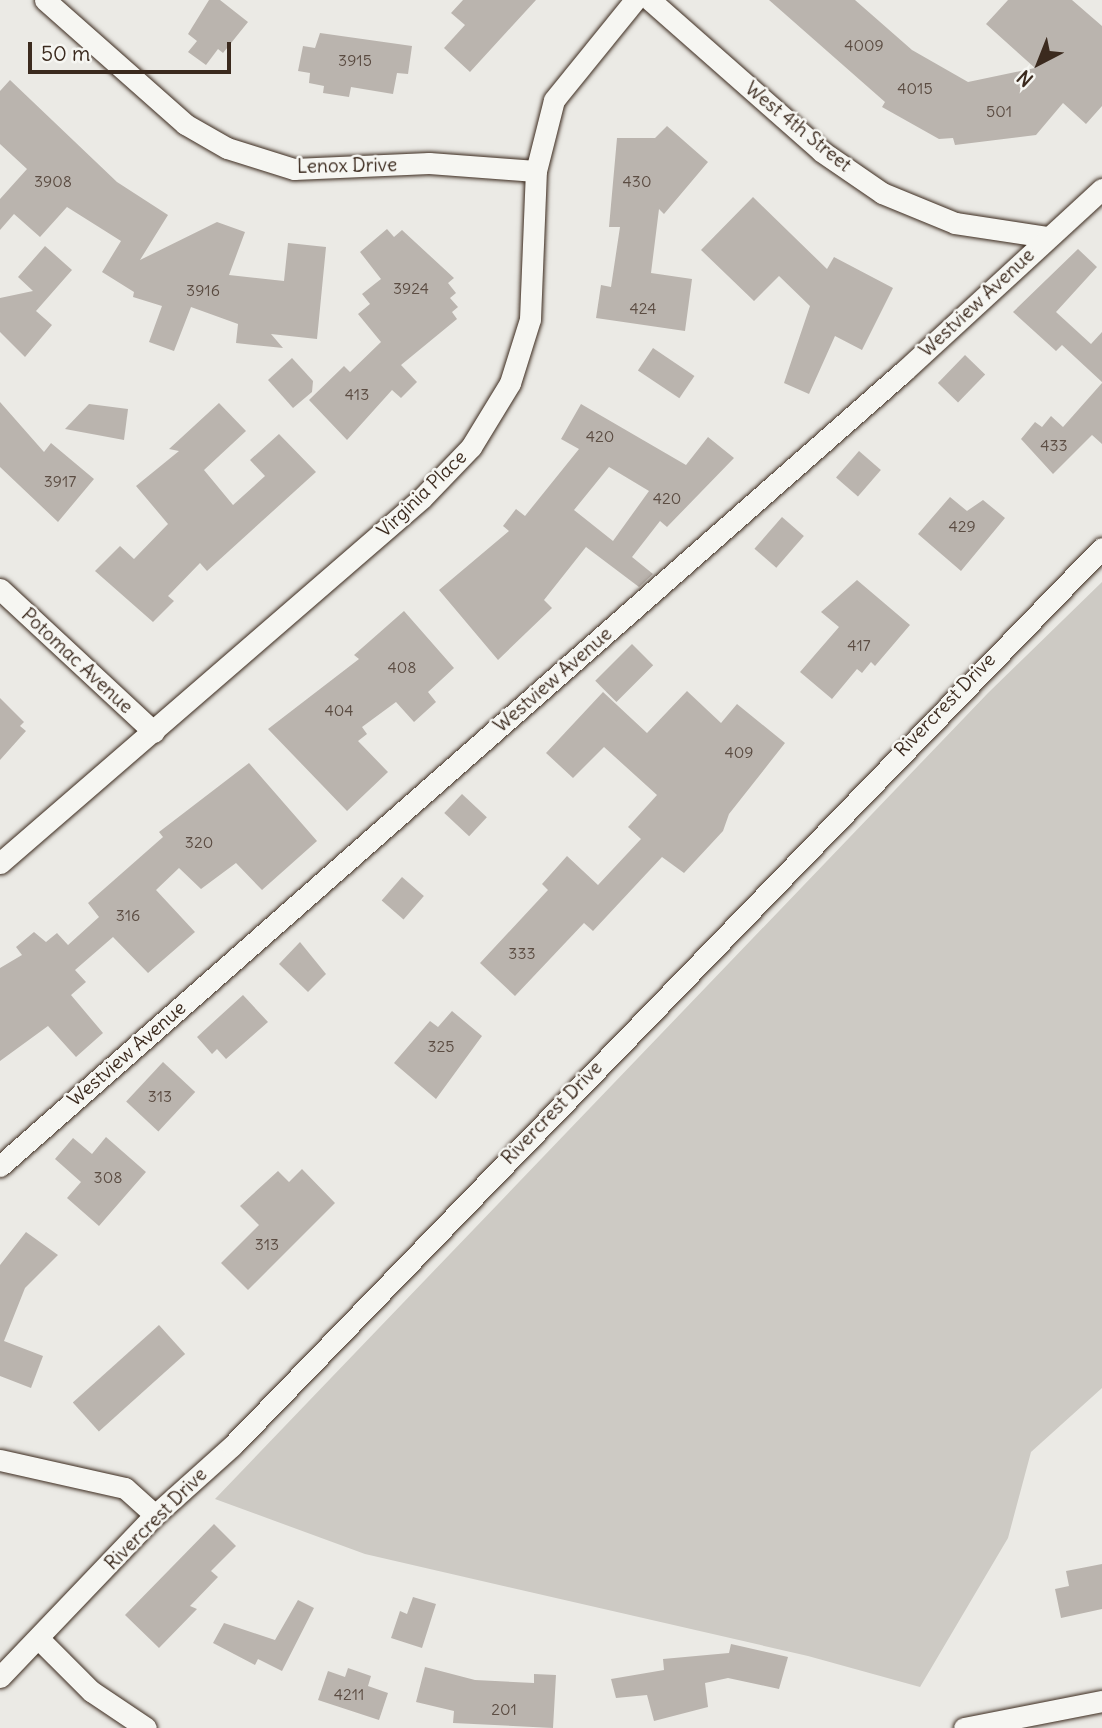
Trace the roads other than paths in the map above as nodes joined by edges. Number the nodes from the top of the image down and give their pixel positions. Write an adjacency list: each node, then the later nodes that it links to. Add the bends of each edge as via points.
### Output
1 (45, 0): 4 (street, Lenox Drive, via 176,117 227,148 294,169 429,163)
2 (635, 0): 4 (street, Virginia Place, via 554,100)
3 (650, 0): 6 (street, West 4th Street, via 821,151 883,193 956,223)
4 (536, 171): 9 (street, Virginia Place, via 530,319 510,383 471,447 422,498)
5 (1102, 189): 6 (street, Westview Avenue)
6 (1048, 237): 11 (street, Westview Avenue, via 904,371)
7 (1102, 548): 13 (street, Rivercrest Drive, via 232,1446)
8 (0, 589): 9 (street, Potomac Avenue)
9 (154, 732): 10 (street, Virginia Place)
10 (0, 863)
11 (0, 1166)
12 (0, 1460): 13 (street, via 125,1488)
13 (155, 1515): 14 (street, Rivercrest Drive)
14 (39, 1639): 15 (street, Rivercrest Drive); 17 (street, via 91,1691)
15 (0, 1677)
16 (1102, 1701): 18 (street)
17 (146, 1728)
18 (964, 1728)

